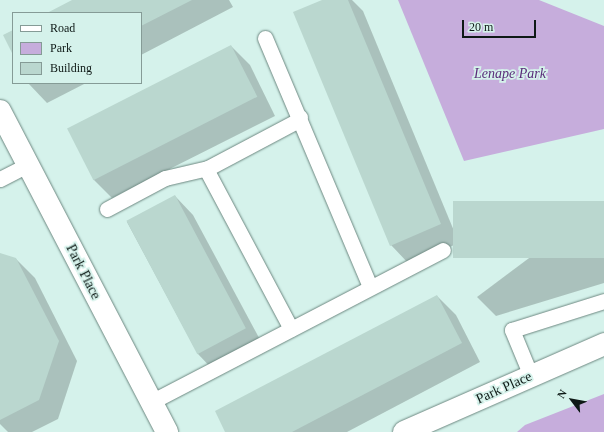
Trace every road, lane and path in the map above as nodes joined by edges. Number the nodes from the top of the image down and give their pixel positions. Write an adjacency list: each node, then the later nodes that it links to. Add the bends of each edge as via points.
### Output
1 (265, 38): 3 (lane)
2 (0, 111): 4 (street, Park Place)
3 (300, 117): 5 (lane); 9 (lane)
4 (28, 165): 6 (lane); 14 (street, Park Place)
5 (206, 169): 7 (lane, via 165,178); 11 (lane)
6 (0, 179)
7 (108, 209)
8 (443, 250): 9 (lane)
9 (370, 287): 11 (lane)
10 (604, 301): 13 (lane, via 512,330)
11 (291, 329): 14 (lane)
12 (604, 344): 13 (street, Park Place)
13 (531, 376): 16 (street, Park Place)
14 (151, 402): 15 (street, Park Place)
15 (167, 432)
16 (404, 432)

